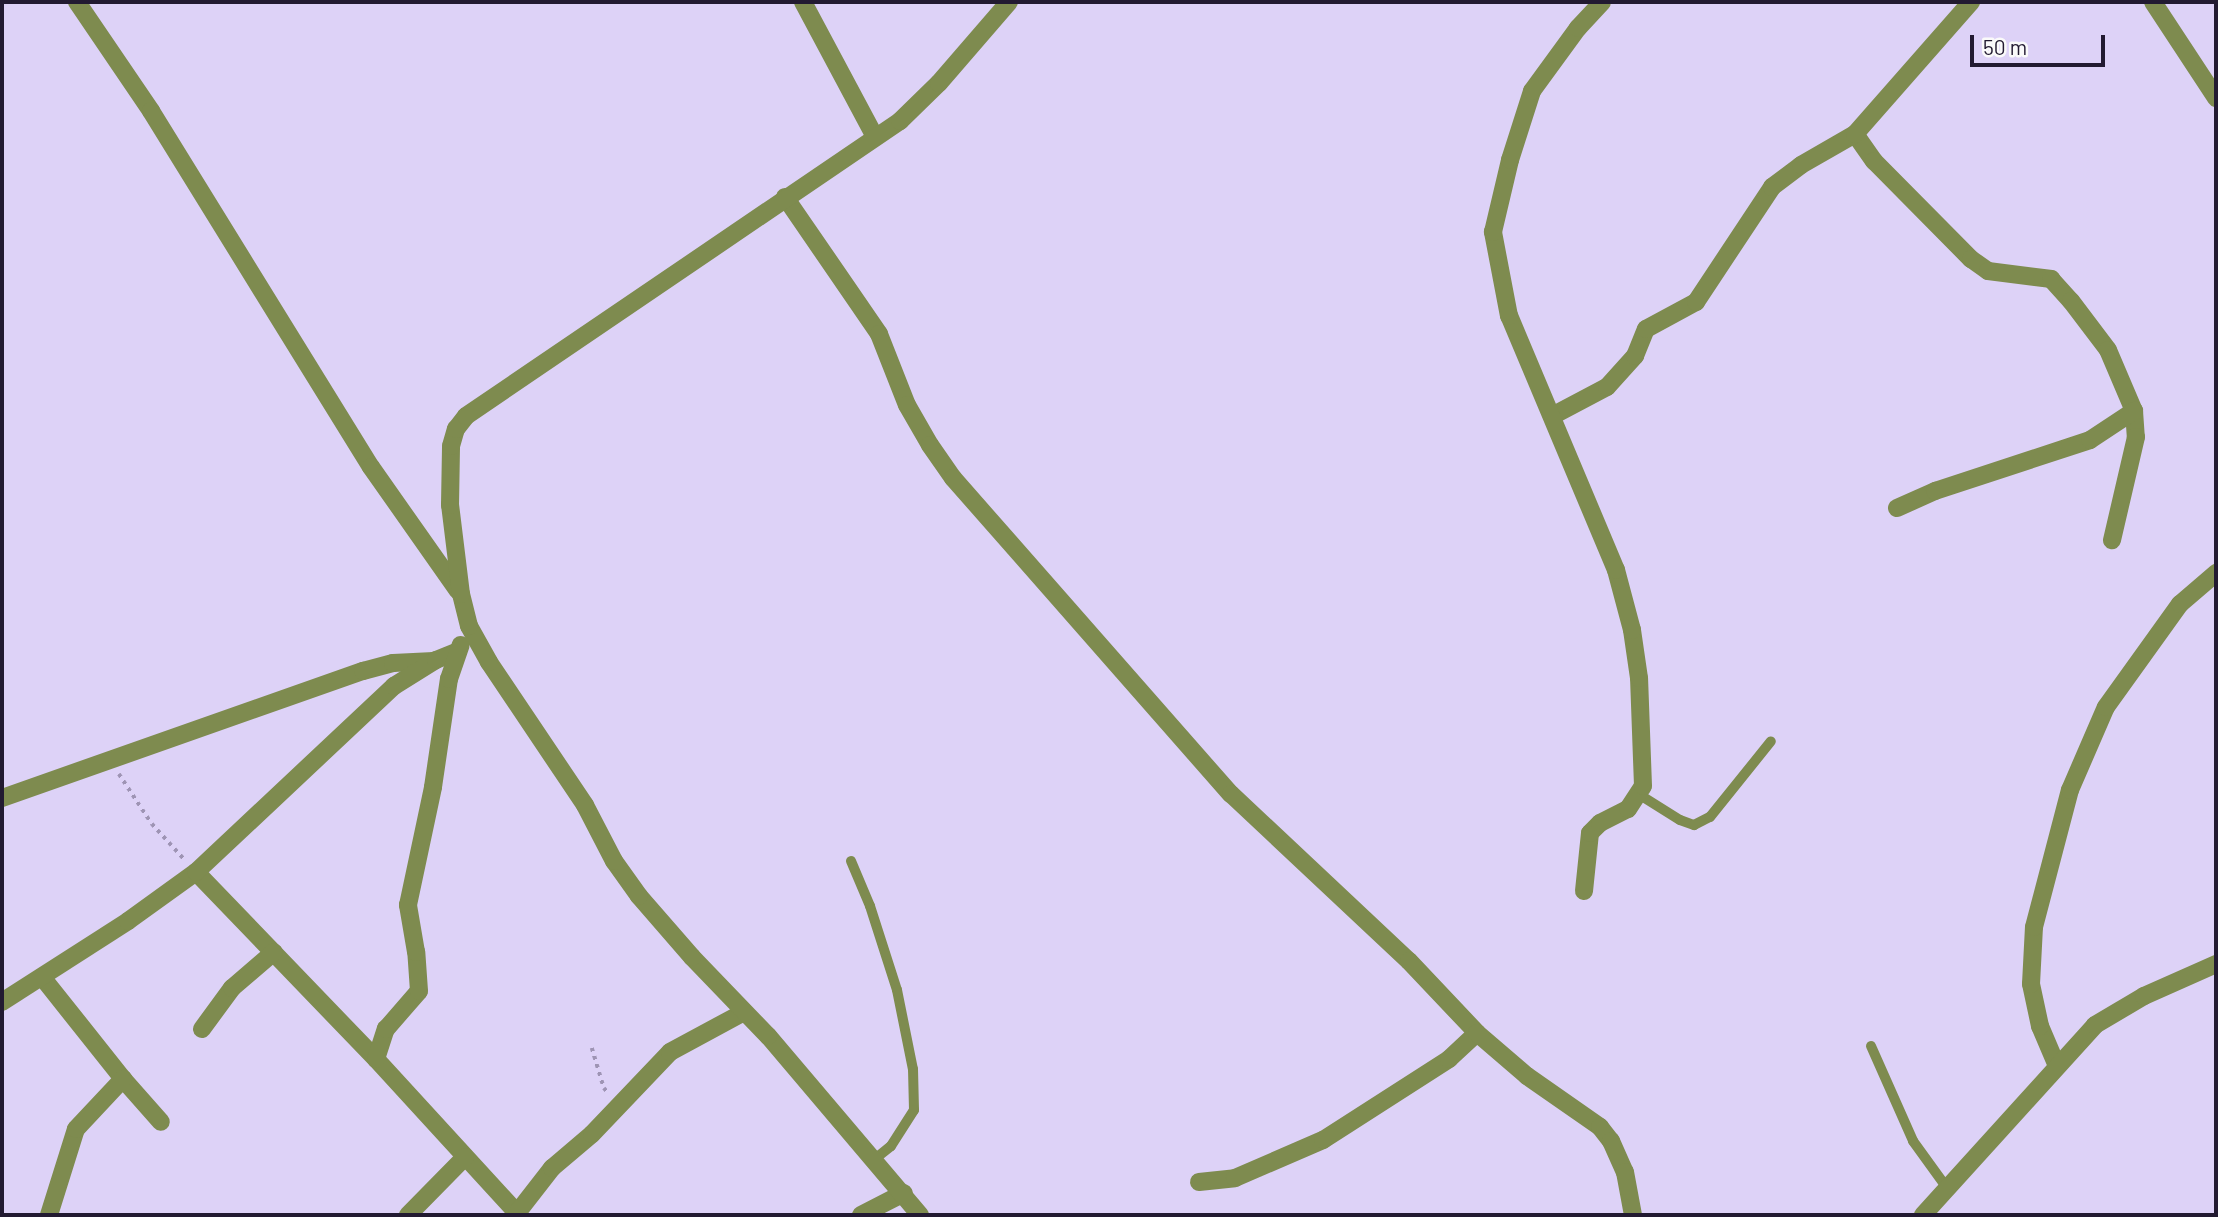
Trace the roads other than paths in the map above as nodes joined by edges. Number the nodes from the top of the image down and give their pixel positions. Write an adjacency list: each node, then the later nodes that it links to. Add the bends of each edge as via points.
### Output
1 (77, 2): 16 (street, via 151,111 371,467)
2 (803, 2): 9 (street)
3 (1009, 2): 9 (street, via 929,92 900,121)
4 (1602, 2): 12 (street, via 1532,91 1493,232 1509,316)
5 (1971, 2): 8 (street)
6 (2153, 2): 7 (street)
7 (2216, 98)
8 (1855, 134): 11 (street, via 1874,160 1971,259 1988,271 2051,279 2108,350); 12 (street, via 1772,187 1696,302 1646,329 1635,356 1607,387)
9 (874, 138): 10 (street)
10 (785, 197): 16 (street, via 466,416 456,429 450,475); 32 (street, via 879,334 907,405 953,478 1231,794 1409,961)
11 (2134, 411): 13 (street, via 2090,440); 14 (street, via 2136,437)
12 (1552, 416): 21 (street, via 1616,570 1632,630 1644,760)
13 (1897, 508)
14 (2112, 540)
15 (2216, 573): 35 (street, via 2180,604 2106,707 2070,790 2034,928 2031,984 2040,1026)
16 (460, 594): 17 (street)
17 (469, 626): 18 (street); 30 (street, via 585,804 614,860 692,957)
18 (458, 651): 19 (street); 34 (street, via 408,905 418,991 386,1029)
19 (436, 660): 22 (street, via 363,671); 24 (street, via 394,686)
20 (1771, 741): 21 (lane, via 1710,817 1694,825)
21 (1640, 795): 25 (street, via 1628,809 1600,823 1590,834)
22 (2, 798)
23 (851, 861): 39 (lane, via 897,990 913,1069 914,1110 891,1146)
24 (196, 872): 26 (street); 28 (street)
25 (1584, 891)
26 (274, 952): 31 (street, via 232,988); 34 (street)
27 (2216, 964): 35 (street, via 2144,996 2095,1025)
28 (43, 977): 29 (street); 36 (street)
29 (2, 1002)
30 (744, 1012): 39 (street); 43 (street, via 670,1052 552,1168)
31 (202, 1029)
32 (1478, 1033): 40 (street, via 1449,1059 1323,1140 1235,1178); 48 (street, via 1527,1076 1600,1127 1625,1172)
33 (1871, 1046): 41 (lane, via 1913,1141)
34 (376, 1059): 38 (street)
35 (2057, 1066): 41 (street)
36 (123, 1079): 37 (street); 44 (street, via 76,1129)
37 (161, 1122)
38 (465, 1157): 43 (street); 45 (street)
39 (875, 1159): 42 (street)
40 (1199, 1182)
41 (1947, 1188): 49 (street)
42 (904, 1193): 46 (street); 47 (street)
43 (518, 1214)
44 (49, 1215)
45 (408, 1215)
46 (861, 1215)
47 (920, 1215)
48 (1633, 1215)
49 (1923, 1215)

